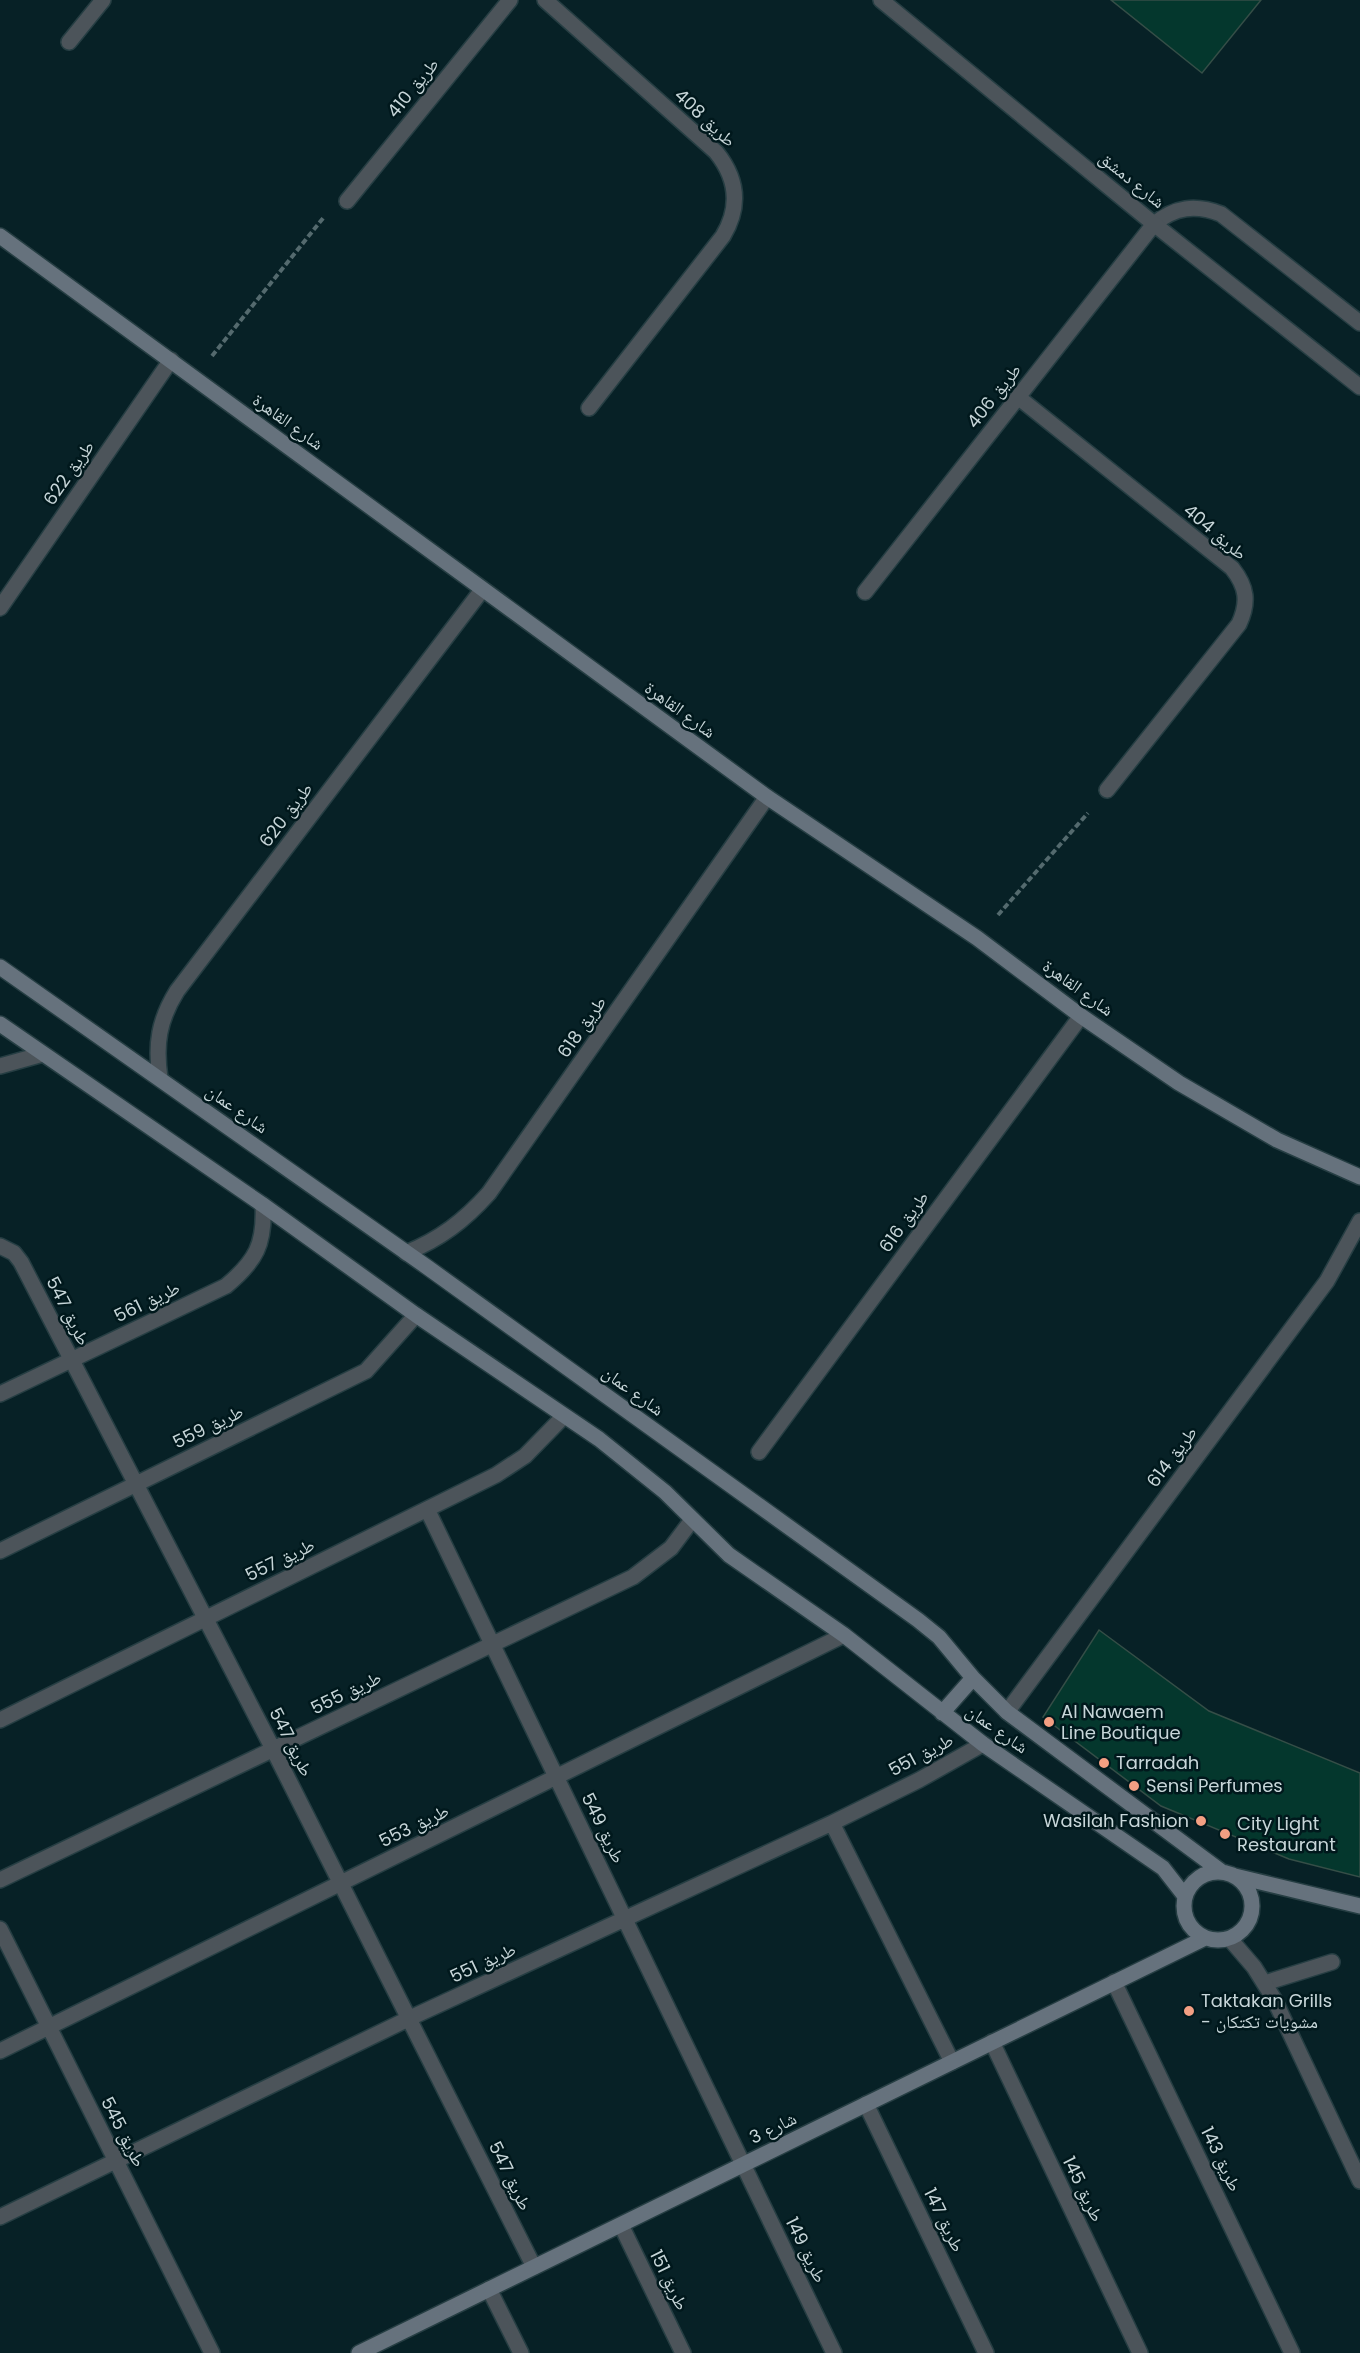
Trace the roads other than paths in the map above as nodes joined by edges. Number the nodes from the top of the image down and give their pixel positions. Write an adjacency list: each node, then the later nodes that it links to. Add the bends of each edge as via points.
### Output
1 (103, 0): 5 (street)
2 (510, 0): 6 (street, طريق 410)
3 (545, 0): 13 (street, طريق 408, via 716,152 726,165 735,196 730,224 723,236)
4 (881, 0): 7 (street, شارع دمشق)
5 (69, 42)
6 (347, 201)
7 (1154, 224): 9 (street, via 1177,209 1207,209 1221,214); 11 (street, شارع دمشق); 12 (street, طريق 406)
8 (0, 236): 10 (street, شارع القاهرة)
9 (1360, 323)
10 (171, 360): 14 (street, شارع القاهرة); 16 (street, طريق 622)
11 (1360, 387)
12 (1018, 397): 15 (street, طريق 406); 17 (street, طريق 404, via 1232,568 1242,580 1246,595 1239,624)
13 (589, 408)
14 (482, 590): 18 (street, شارع القاهرة); 24 (street, طريق 620, via 177,992 158,1033 156,1056)
15 (865, 592)
16 (0, 608)
17 (1107, 790)
18 (767, 797): 20 (street, شارع القاهرة, via 977,938); 29 (street, طريق 618, via 489,1194 452,1230)
19 (0, 967): 24 (street, شارع عمان)
20 (1081, 1016): 25 (street, شارع القاهرة, via 1179,1083 1277,1140); 34 (street, طريق 616)
21 (0, 1024): 22 (street, شارع عمان)
22 (43, 1054): 23 (street); 26 (street, شارع عمان)
23 (0, 1066)
24 (160, 1078): 29 (street, شارع عمان)
25 (1360, 1177)
26 (263, 1205): 30 (street, شارع عمان); 31 (street, طريق 561, via 264,1229 258,1251 245,1271 226,1286)
27 (1360, 1221): 43 (street, طريق 614, via 1327,1281)
28 (0, 1246): 31 (street, طريق 547, via 21,1262)
29 (406, 1253): 42 (street, شارع عمان, via 918,1620 945,1644)
30 (416, 1315): 33 (street, شارع عمان); 35 (street, طريق 559, via 366,1371)
31 (72, 1361): 32 (street, طريق 561); 35 (street, طريق 547)
32 (0, 1394)
33 (564, 1416): 36 (street, طريق 557, via 525,1456 506,1469); 37 (street, شارع عمان, via 632,1465)
34 (759, 1452)
35 (137, 1484): 38 (street, طريق 559); 39 (street, طريق 547)
36 (427, 1509): 39 (street, طريق 557); 41 (street, طريق 549)
37 (692, 1520): 40 (street, شارع عمان, via 729,1556); 41 (street, طريق 555, via 671,1548 633,1577)
38 (0, 1551)
39 (206, 1618): 45 (street, طريق 557); 47 (street, طريق 547)
40 (844, 1635): 44 (street, شارع عمان); 48 (street, طريق 553)
41 (492, 1645): 47 (street, طريق 555); 48 (street, طريق 549)
42 (973, 1678): 43 (street, شارع عمان); 44 (street)
43 (1007, 1712): 50 (street, شارع عمان)
44 (942, 1713): 46 (street, شارع عمان)
45 (0, 1720)
46 (982, 1744): 49 (street, طريق 551); 53 (street, شارع عمان, via 1163,1868)
47 (273, 1749): 51 (street, طريق 555); 52 (street, طريق 547)
48 (556, 1777): 52 (street, طريق 553); 56 (street, طريق 549)
49 (832, 1822): 56 (street, طريق 551); 67 (street)
50 (1229, 1874): 53 (street, via 1200,1876); 54 (street, شارع عمان); 59 (street, via 1251,1896 1252,1909 1241,1932)
51 (0, 1880)
52 (341, 1883): 63 (street, طريق 547); 64 (street, طريق 553)
53 (1184, 1895): 58 (street, via 1188,1924)
54 (1354, 1905): 55 (street)
55 (1360, 1915)
56 (625, 1919): 63 (street, طريق 551); 70 (street, طريق 549)
57 (0, 1929): 64 (street, طريق 545)
58 (1204, 1938): 59 (street); 61 (street, شارع 3)
59 (1230, 1939): 62 (street)
60 (1332, 1962): 62 (street)
61 (1114, 1982): 65 (street, شارع 3); 83 (street, طريق 143)
62 (1265, 1983): 71 (street)
63 (410, 2018): 69 (street, طريق 551); 74 (street, طريق 547)
64 (49, 2027): 66 (street, طريق 553); 69 (street, طريق 545)
65 (992, 2042): 67 (street, شارع 3); 82 (street, طريق 145)
66 (0, 2051)
67 (951, 2062): 68 (street, شارع 3)
68 (866, 2103): 70 (street, شارع 3); 81 (street, طريق 147)
69 (116, 2161): 72 (street, طريق 551); 77 (street, طريق 545)
70 (744, 2164): 73 (street, شارع 3); 80 (street, طريق 149)
71 (1360, 2181)
72 (0, 2217)
73 (621, 2225): 74 (street, شارع 3); 79 (street, طريق 151)
74 (534, 2267): 75 (street, شارع 3)
75 (489, 2289): 76 (street, شارع 3); 78 (street)
76 (368, 2351)
77 (212, 2353)
78 (521, 2353)
79 (683, 2353)
80 (834, 2353)
81 (986, 2353)
82 (1140, 2353)
83 (1292, 2353)

